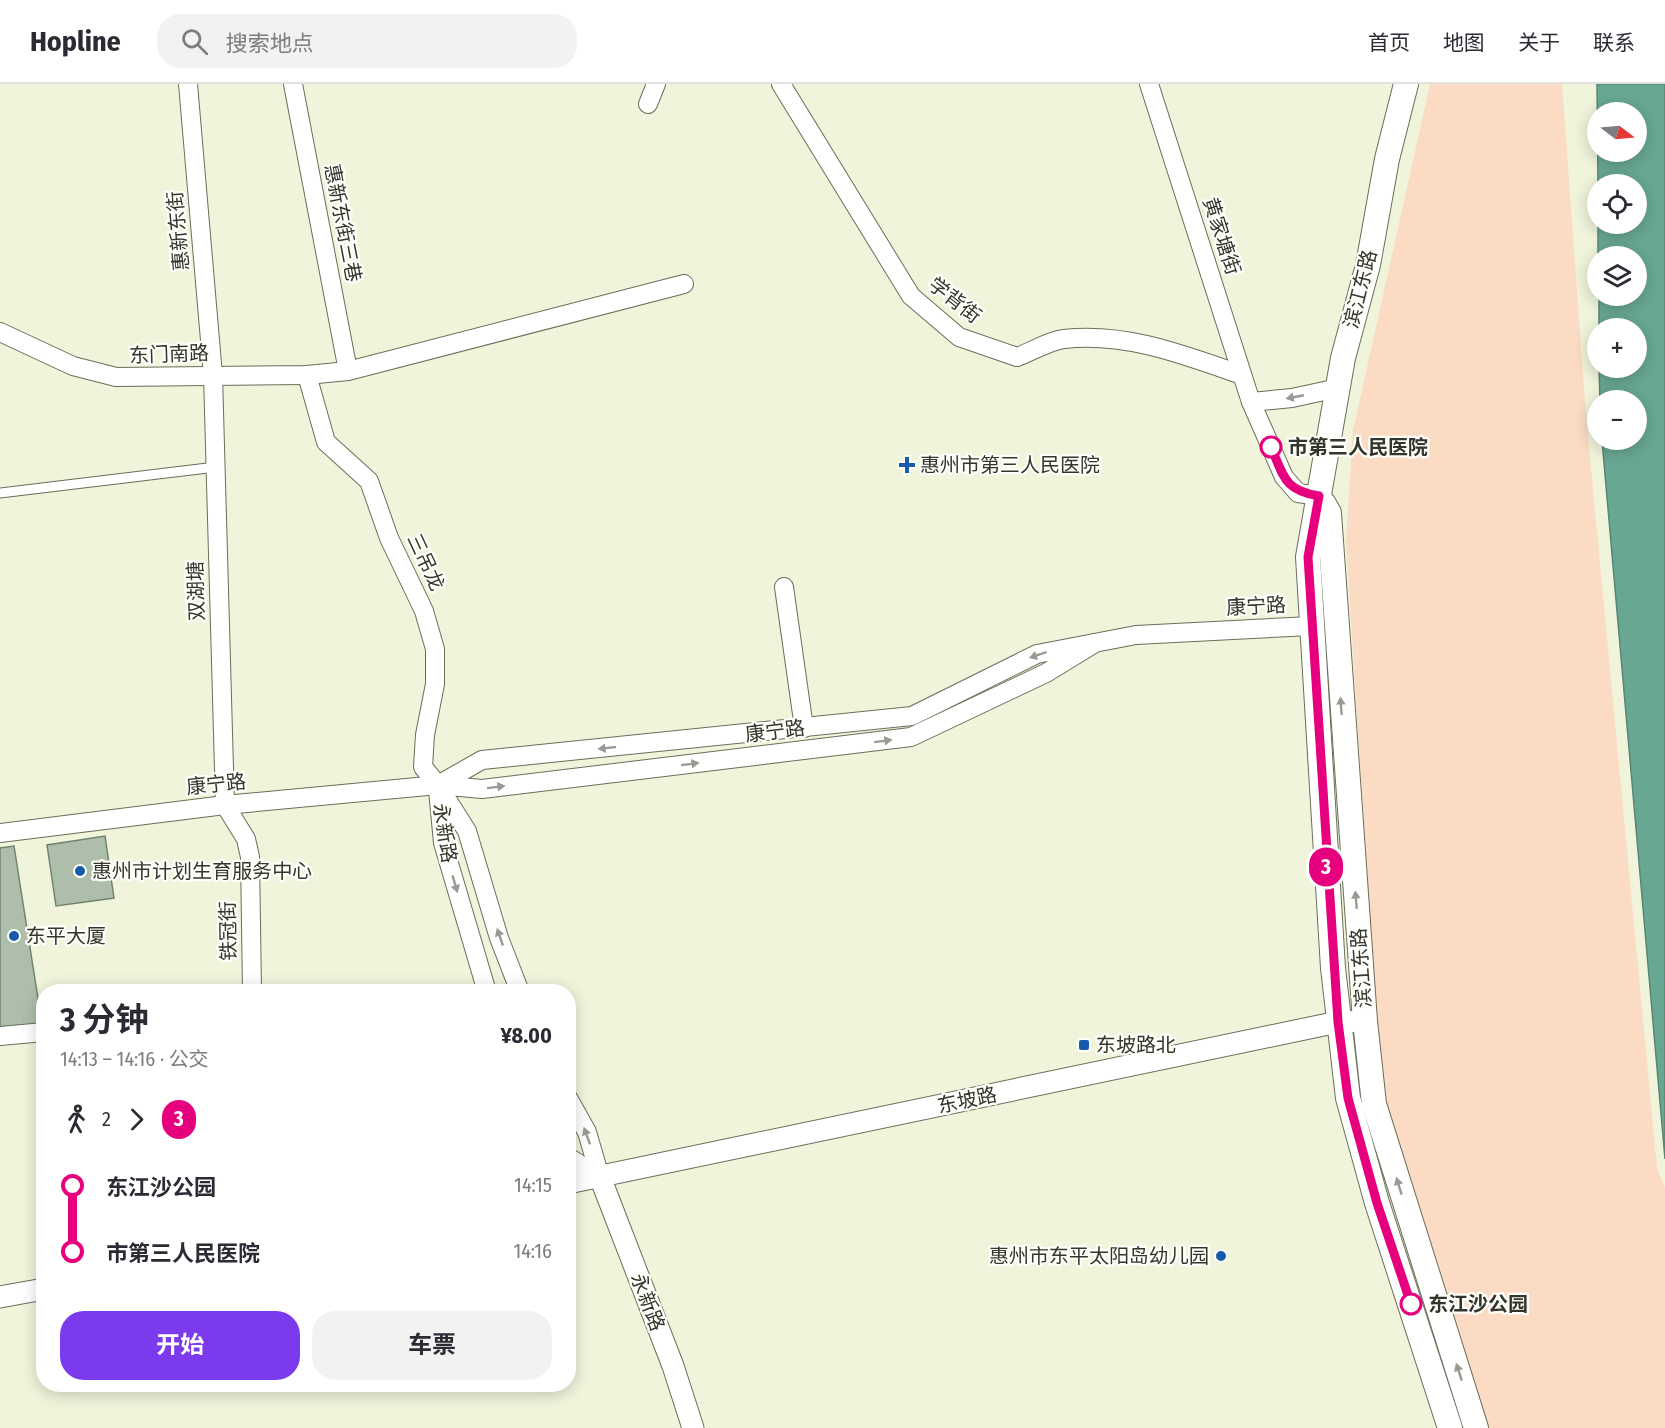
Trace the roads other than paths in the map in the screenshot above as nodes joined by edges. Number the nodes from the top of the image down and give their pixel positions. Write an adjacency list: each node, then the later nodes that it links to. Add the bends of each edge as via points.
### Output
1 (188, 84): 11 (street, 惠新东街)
2 (293, 84): 10 (street, 惠新东街三巷)
3 (656, 84): 7 (street)
4 (781, 84): 13 (street, 学背街, via 911,296 959,337 1017,357 1062,340 1112,338 1170,350)
5 (1149, 84): 13 (street, 黄家塘街)
6 (1406, 84): 14 (main road, 滨江东路)
7 (648, 104)
8 (684, 284): 10 (street, 东门南路)
9 (0, 332): 11 (street, 东门南路, via 104,376 140,379)
10 (348, 371): 12 (street, 东门南路)
11 (213, 375): 12 (street, 东门南路); 16 (street, 双湖塘)
12 (307, 375): 23 (street, 三吊龙, via 326,442 369,481 389,538 424,611 435,650 435,684 423,767)
13 (1242, 375): 15 (street, 黄家塘街)
14 (1338, 388): 15 (street, one-way to 15); 18 (main road, 滨江东路)
15 (1251, 402): 18 (street, 黄家塘街, via 1284,477 1298,492)
16 (216, 467): 17 (lane); 24 (street, 双湖塘)
17 (0, 493)
18 (1319, 496): 20 (main road, 滨江东路, via 1308,557); 29 (main road, 滨江东路, one-way to 18, via 1329,513)
19 (783, 588): 22 (street)
20 (1311, 626): 21 (street, 康宁路, via 1136,635); 30 (main road, 滨江东路)
21 (1095, 643): 22 (street, 康宁路, one-way to 22, via 1037,654 912,716); 23 (street, 康宁路, one-way to 21, via 482,789 911,737 1046,673)
22 (804, 728): 23 (street, 康宁路, one-way to 23, via 482,760)
23 (438, 785): 24 (street, 康宁路); 27 (street, 永新路, one-way to 27, via 443,843); 28 (street, 永新路, one-way to 23, via 467,831)
24 (225, 806): 25 (street, 康宁路); 26 (street, 铁冠街, via 246,839 250,857)
25 (0, 833)
26 (252, 984)
27 (485, 984)
28 (517, 984)
29 (1365, 1021): 30 (street, 东坡路); 41 (main road, 滨江东路, one-way to 29, via 1374,1104)
30 (1338, 1022): 35 (street, 东坡路); 40 (main road, 滨江东路, via 1348,1098 1377,1203)
31 (36, 1033): 32 (street)
32 (0, 1036)
33 (576, 1112): 35 (street, 永新路, one-way to 33, via 587,1132)
34 (576, 1162): 35 (street)
35 (600, 1177): 36 (street, 东坡路); 39 (street, 永新路)
36 (576, 1182)
37 (36, 1291): 38 (street)
38 (0, 1298)
39 (693, 1428)
40 (1450, 1428)
41 (1476, 1428)

